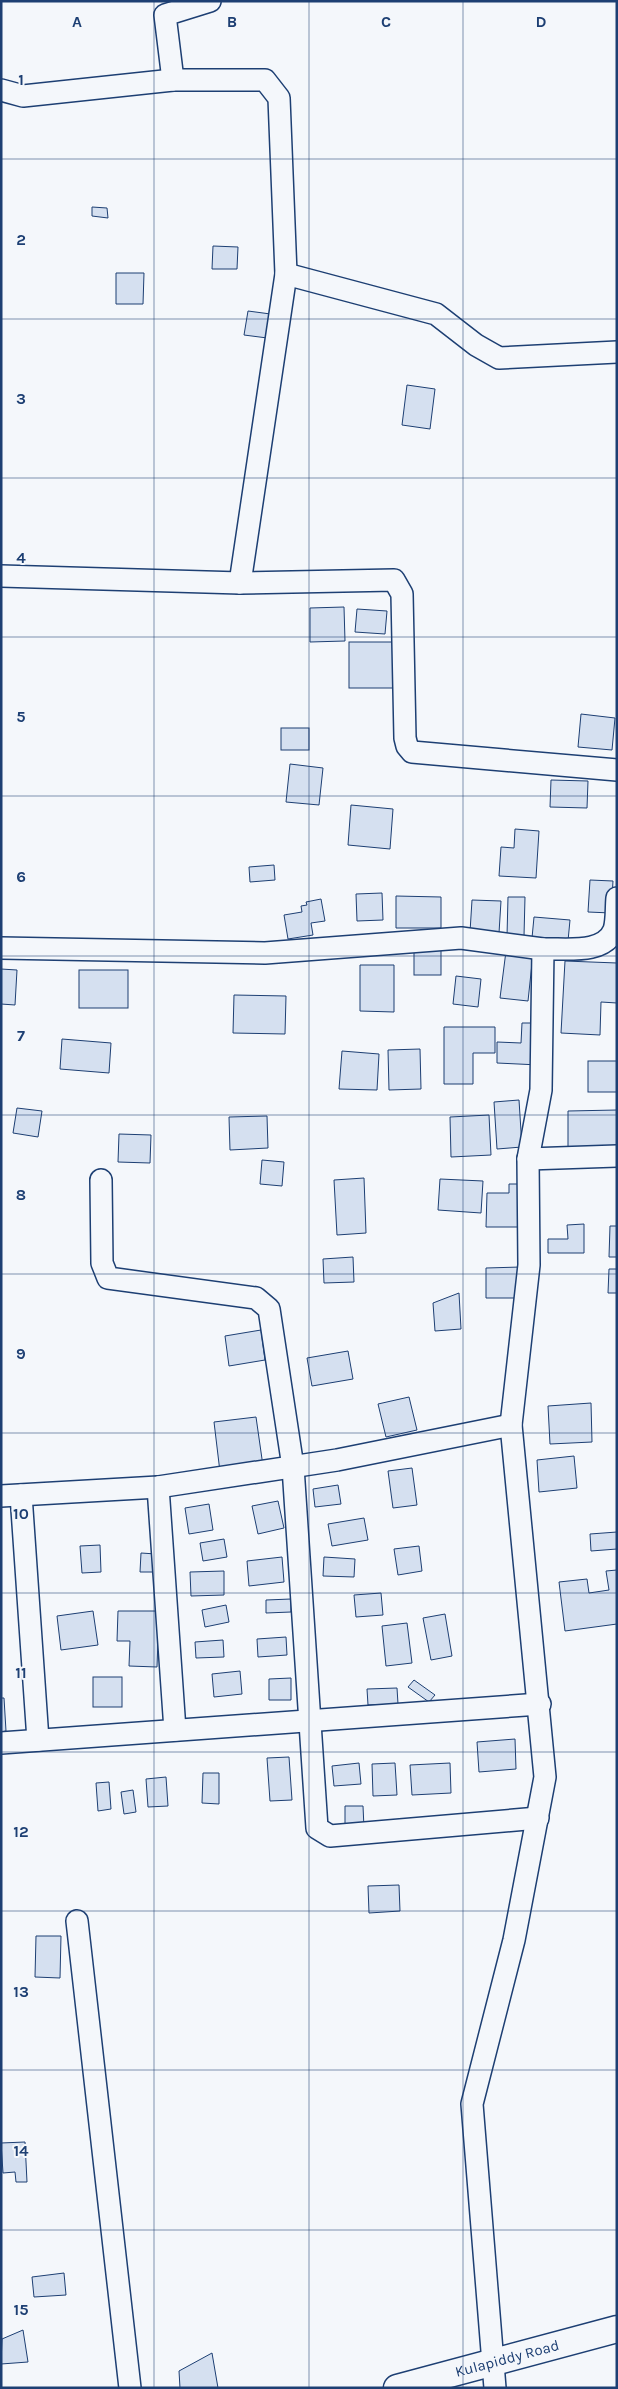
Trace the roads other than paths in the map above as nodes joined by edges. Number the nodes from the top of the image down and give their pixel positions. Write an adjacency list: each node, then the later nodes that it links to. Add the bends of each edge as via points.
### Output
1 (210, 1): 2 (street, via 165,14)
2 (173, 80): 3 (street, via 23,96); 4 (street, via 265,80 280,98)
3 (1, 90)
4 (286, 274): 5 (street, via 436,314 476,345 499,358); 7 (street)
5 (617, 352)
6 (1, 576): 7 (street)
7 (240, 583): 8 (street, via 394,580 402,594 405,738 412,752)
8 (617, 770)
9 (617, 898): 11 (street, via 614,929 604,944)
10 (1, 948): 11 (street, via 265,953 462,938)
11 (543, 949): 13 (street, via 541,1090)
12 (617, 1156): 13 (street)
13 (528, 1159): 15 (street, via 528,1265)
14 (101, 1180): 16 (street, via 102,1263 108,1278 256,1298 269,1309)
15 (511, 1425): 16 (street); 19 (street)
16 (292, 1467): 17 (street); 20 (street)
17 (158, 1488): 18 (street); 21 (street)
18 (11, 1496): 22 (street)
19 (540, 1704): 20 (street); 24 (street, via 545,1777)
20 (311, 1720): 21 (street); 24 (street, via 317,1828 330,1836)
21 (175, 1730): 22 (street)
22 (38, 1740): 23 (street)
23 (1, 1743)
24 (538, 1818): 27 (street, via 514,1940 472,2104)
25 (77, 1921): 28 (street)
26 (617, 2329): 27 (main road, Kulapiddy Road)
27 (494, 2362): 29 (main road, Kulapiddy Road); 30 (street)
28 (130, 2388)
29 (397, 2388)
30 (495, 2388)

